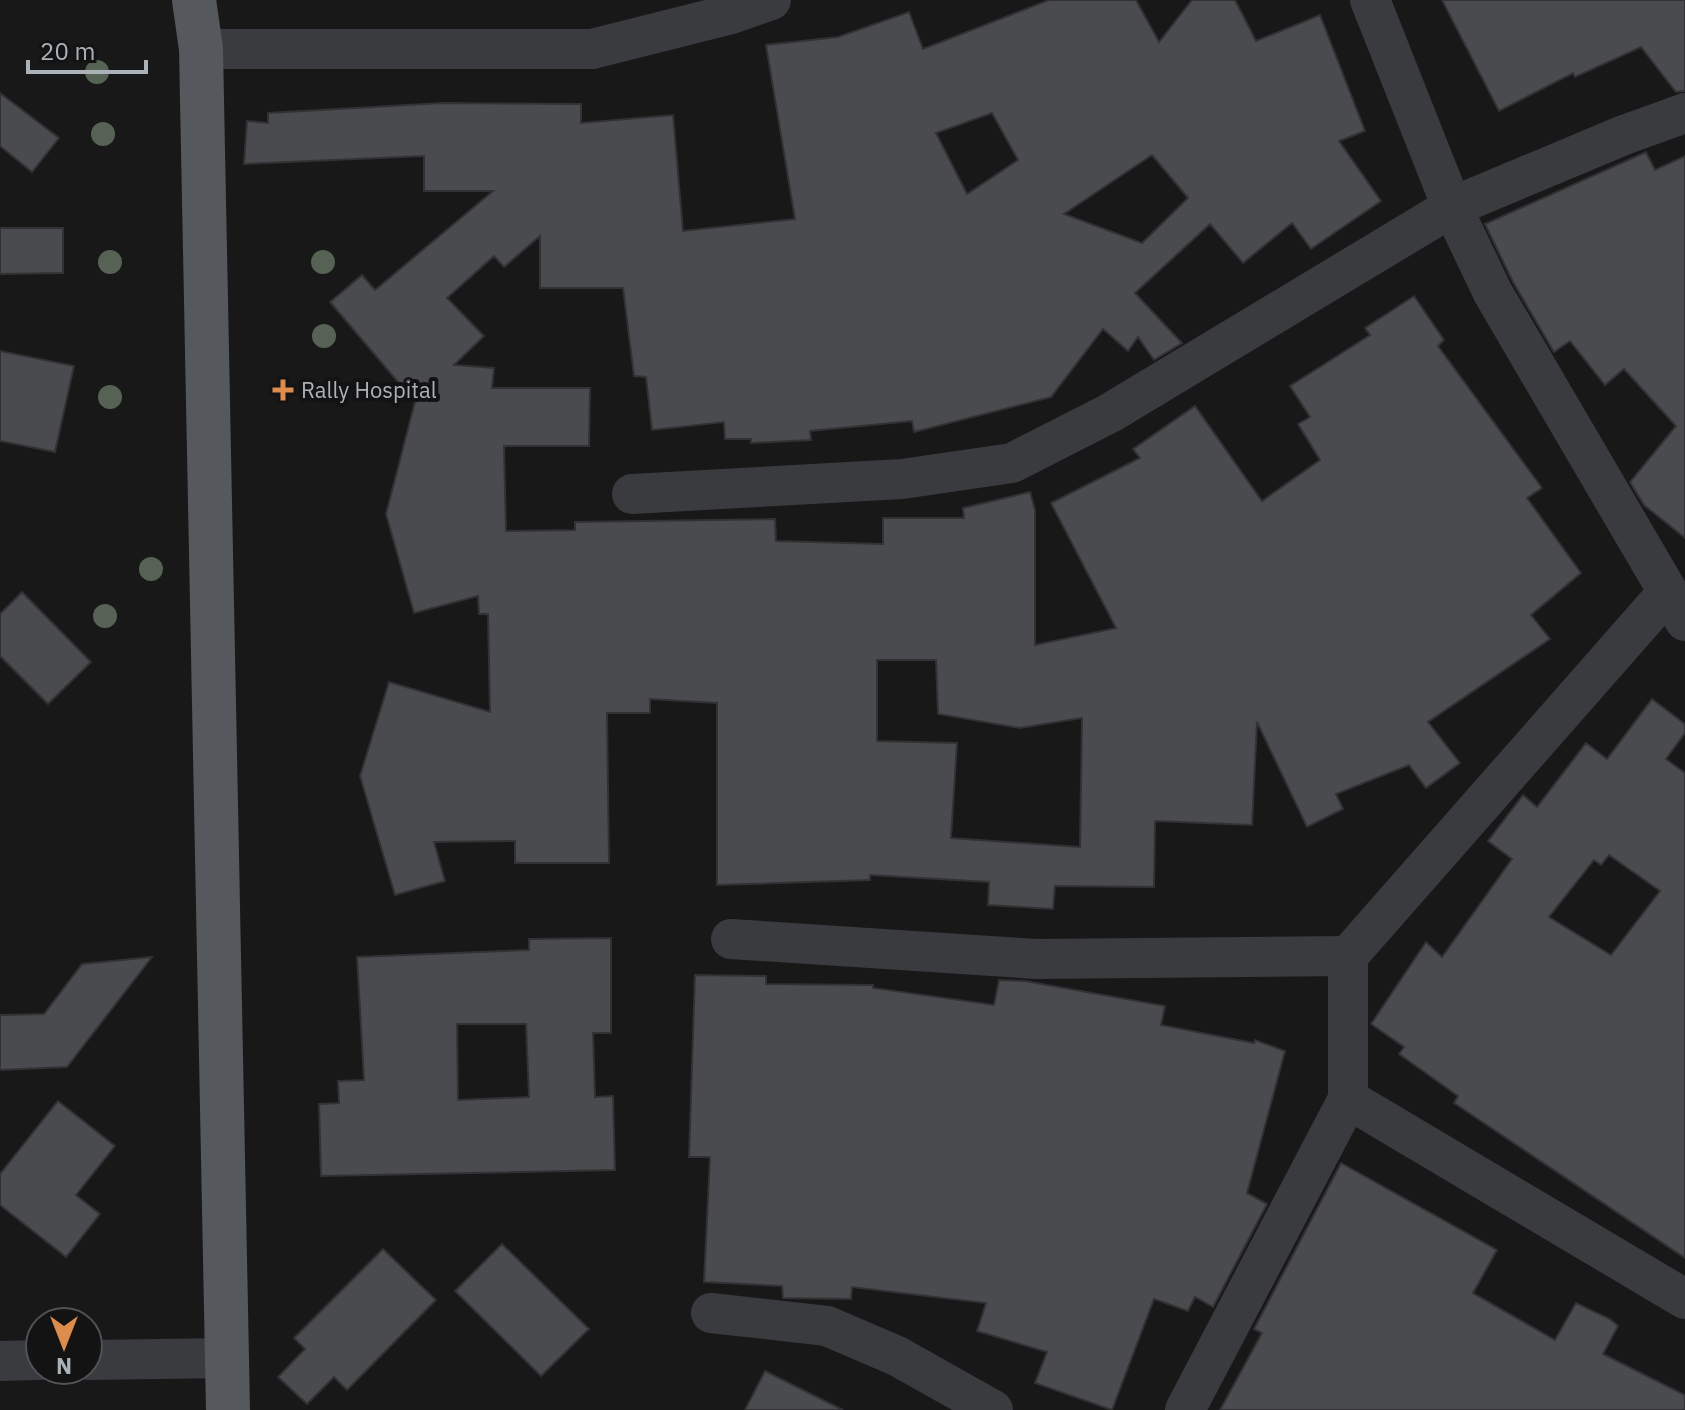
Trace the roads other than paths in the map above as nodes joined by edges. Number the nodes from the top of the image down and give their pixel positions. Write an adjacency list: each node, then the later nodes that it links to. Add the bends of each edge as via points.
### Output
1 (194, 0): 4 (main road)
2 (771, 0): 4 (street, via 592,49)
3 (1370, 0): 6 (street)
4 (201, 49): 14 (main road)
5 (1685, 113): 6 (street)
6 (1452, 207): 7 (street, via 1110,413 1012,463 902,479); 8 (street, via 1493,293)
7 (632, 494)
8 (1676, 607): 10 (street)
9 (731, 939): 10 (street, via 1036,959)
10 (1348, 956): 11 (street)
11 (1348, 1099): 12 (street); 20 (street)
12 (1685, 1299)
13 (711, 1313): 19 (street, via 827,1326 897,1356)
14 (227, 1358): 16 (street); 18 (main road)
15 (24, 1360): 17 (street)
16 (104, 1360)
17 (0, 1361)
18 (228, 1410)
19 (993, 1410)
20 (1185, 1410)

